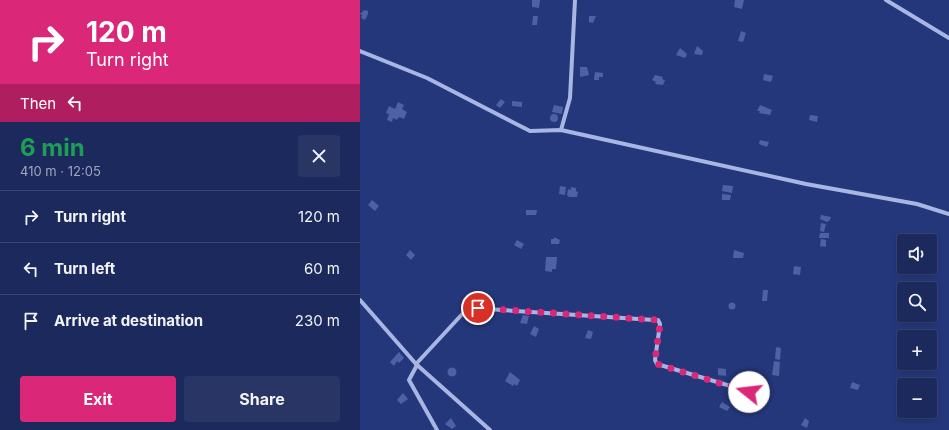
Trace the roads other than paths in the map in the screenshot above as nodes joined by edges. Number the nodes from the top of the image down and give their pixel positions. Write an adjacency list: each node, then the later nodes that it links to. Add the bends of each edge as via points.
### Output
1 (575, 0): 5 (street, via 570,98)
2 (886, 0): 3 (street)
3 (949, 38)
4 (360, 51): 5 (street, via 427,78 530,131)
5 (561, 130): 6 (street, via 806,184 917,204)
6 (949, 214)
7 (360, 300): 8 (street)
8 (417, 364): 9 (street, via 466,310 471,308 654,320 660,324 655,360 657,364); 10 (street, via 409,380); 11 (street)
9 (764, 396)
10 (437, 430)
11 (490, 430)

